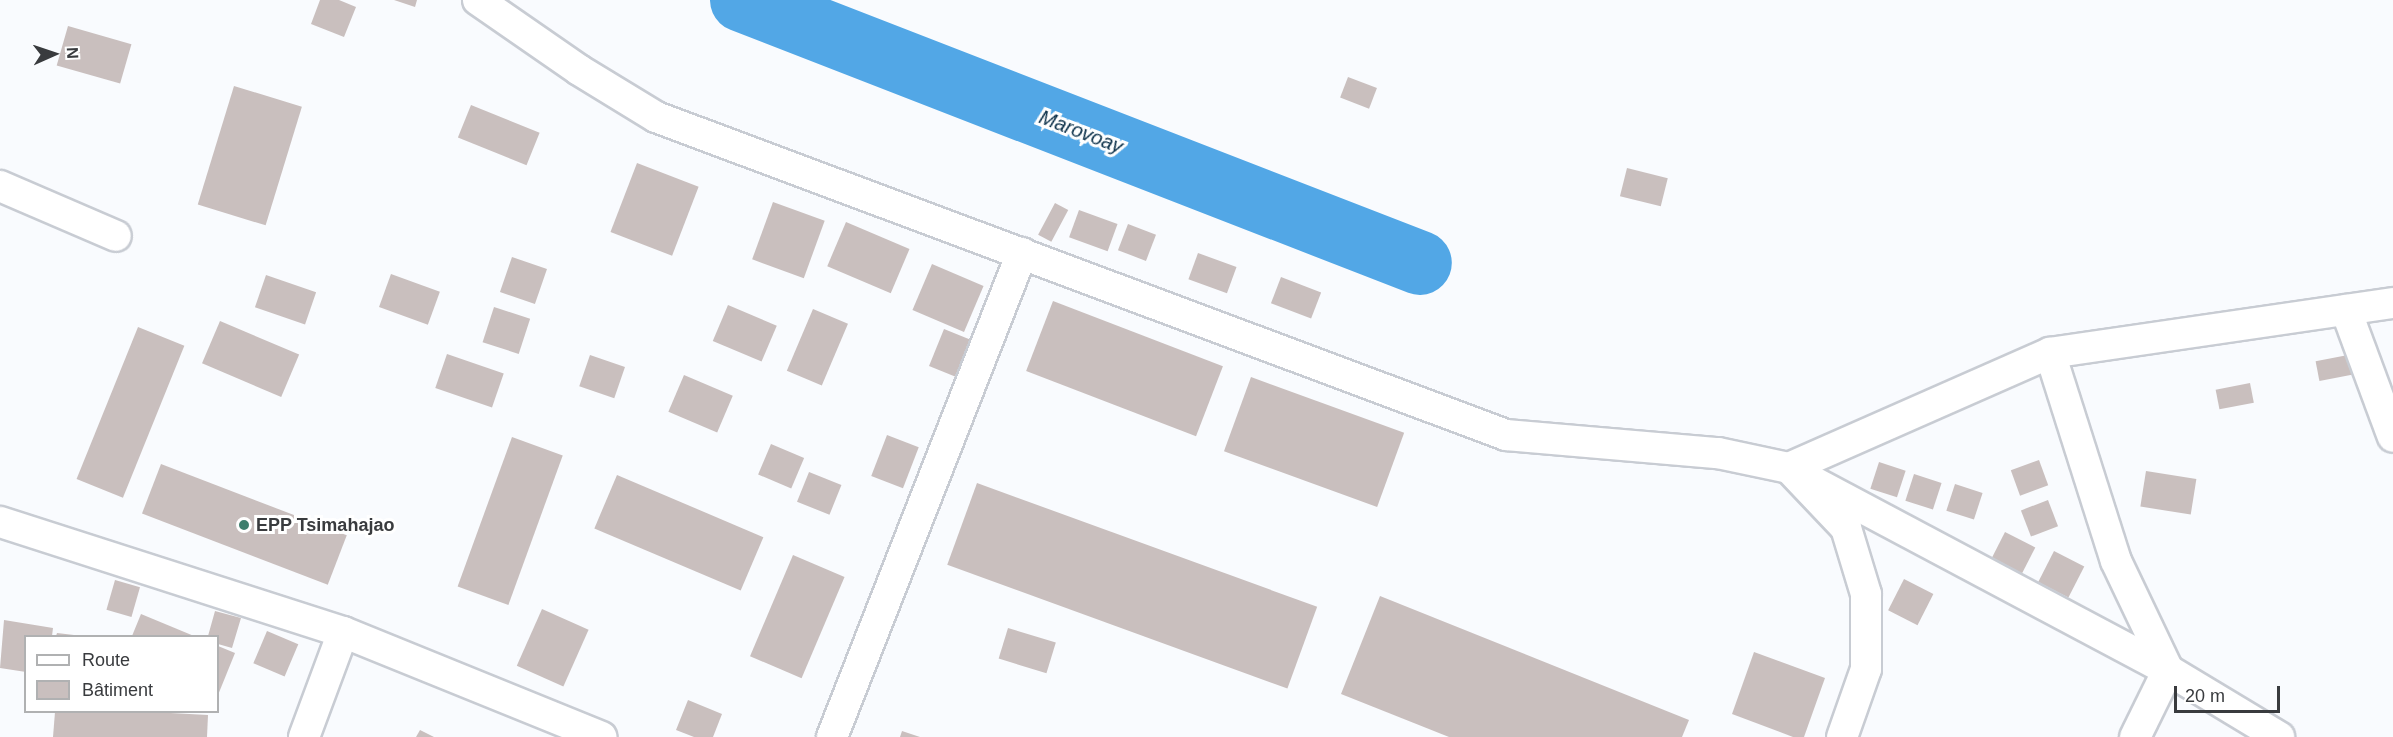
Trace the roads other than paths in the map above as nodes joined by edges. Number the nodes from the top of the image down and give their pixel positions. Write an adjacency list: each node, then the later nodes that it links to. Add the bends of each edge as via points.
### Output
1 (478, 0): 4 (street, via 579,70 656,117)
2 (0, 186): 3 (street)
3 (116, 236)
4 (1022, 253): 9 (street, via 1506,435 1718,453); 15 (street)
5 (2393, 303): 6 (street)
6 (2346, 310): 7 (street); 8 (street)
7 (2050, 353): 9 (street); 12 (street, via 2116,561)
8 (2393, 437)
9 (1788, 468): 12 (street); 16 (street, via 1846,528 1866,594 1866,669)
10 (0, 522): 11 (street)
11 (343, 632): 13 (street); 14 (street)
12 (2168, 670): 17 (street); 18 (street)
13 (304, 737)
14 (601, 737)
15 (832, 737)
16 (1842, 737)
17 (2136, 737)
18 (2279, 737)

